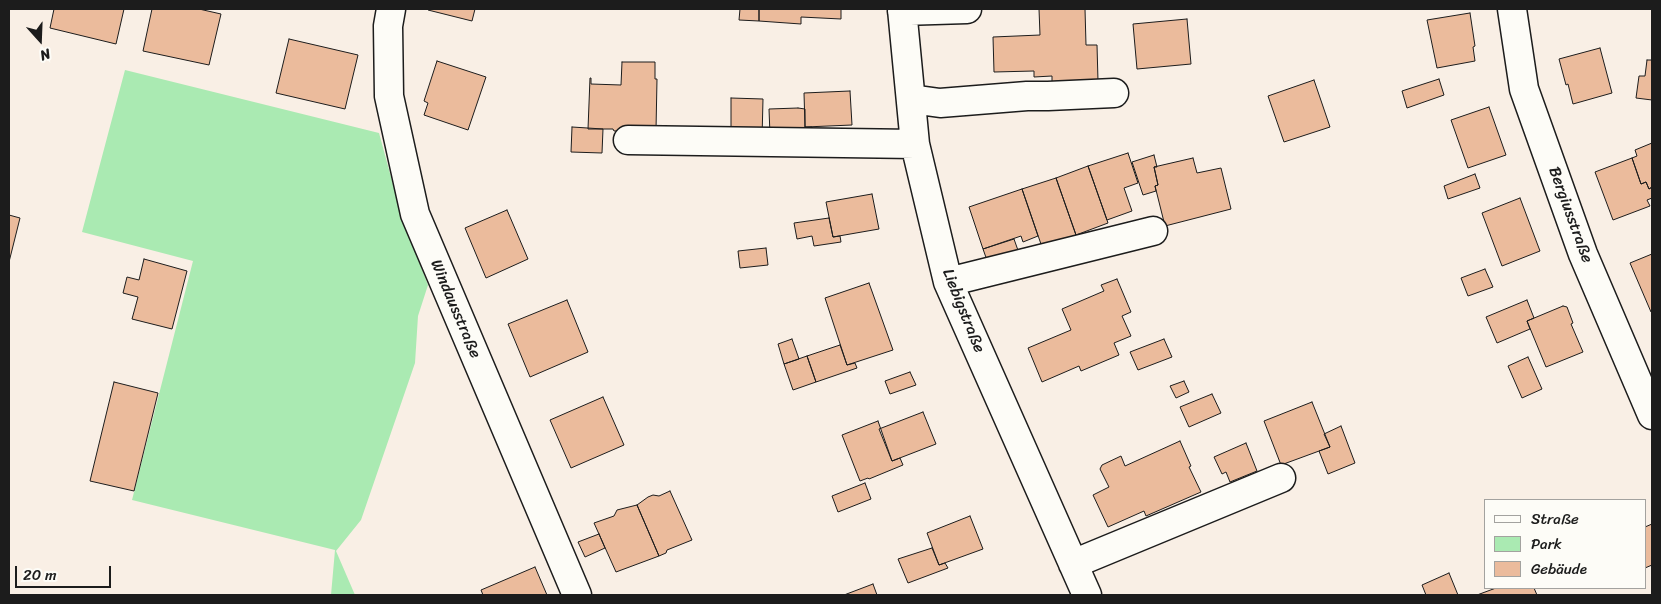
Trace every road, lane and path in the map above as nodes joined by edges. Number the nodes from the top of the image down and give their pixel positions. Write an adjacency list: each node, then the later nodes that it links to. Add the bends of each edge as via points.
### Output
1 (391, 9): 14 (street, Windausstraße, via 388,26 389,96 415,214)
2 (967, 9): 4 (street)
3 (1512, 9): 11 (street, Bergiusstraße, via 1524,89 1583,254)
4 (902, 10): 6 (street, Liebigstraße)
5 (1114, 93): 6 (street, via 940,103)
6 (911, 99): 8 (street, Liebigstraße)
7 (628, 140): 8 (street)
8 (915, 144): 10 (street, Liebigstraße)
9 (1153, 231): 10 (street)
10 (948, 282): 13 (street, Liebigstraße)
11 (1652, 414)
12 (1281, 478): 13 (street)
13 (1073, 564): 15 (street, Liebigstraße)
14 (577, 595)
15 (1087, 595)

